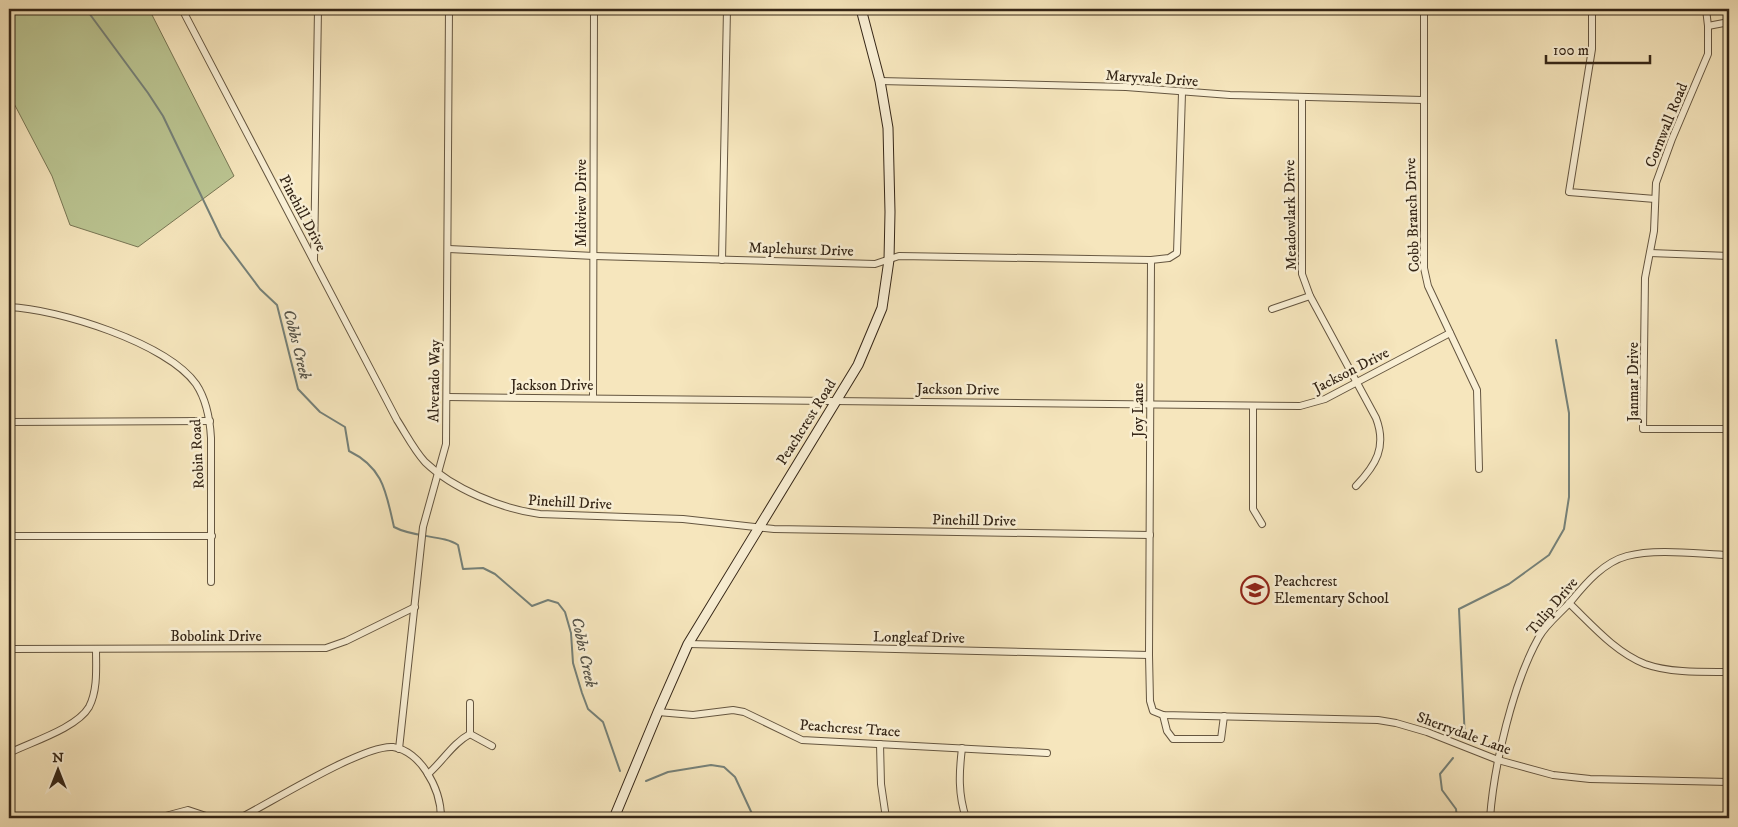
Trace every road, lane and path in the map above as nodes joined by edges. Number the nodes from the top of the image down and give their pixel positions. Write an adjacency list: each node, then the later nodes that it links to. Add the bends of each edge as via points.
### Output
1 (182, 9): 24 (street, Pinehill Drive)
2 (318, 9): 24 (street)
3 (449, 9): 17 (street, Alverado Way)
4 (594, 9): 19 (street, Midview Drive)
5 (727, 9): 21 (street)
6 (861, 9): 12 (street, Peachcrest Road)
7 (1424, 9): 15 (street, Cobb Branch Drive)
8 (1592, 9): 16 (street, via 1592,49 1569,192)
9 (1706, 9): 11 (street, Cornwall Road)
10 (1729, 22): 11 (street)
11 (1708, 26): 16 (street, Cornwall Road, via 1708,54 1704,68 1663,163)
12 (880, 81): 13 (street, Maryvale Drive, via 1126,87); 22 (street, Peachcrest Road, via 888,128)
13 (1182, 93): 14 (street, Maryvale Drive); 23 (street, via 1177,253 1170,258)
14 (1302, 97): 15 (street, Maryvale Drive); 25 (street, Meadowlark Drive, via 1301,257 1302,274)
15 (1423, 100): 28 (street, Cobb Branch Drive, via 1424,268 1428,286)
16 (1655, 199): 18 (street, Cornwall Road)
17 (449, 248): 19 (street, Maplehurst Drive); 30 (street, Alverado Way)
18 (1650, 252): 20 (street); 37 (street, Janmar Drive, via 1646,278 1643,429)
19 (594, 256): 21 (street, Maplehurst Drive); 31 (street, Midview Drive)
20 (1729, 256)
21 (722, 260): 22 (street, Maplehurst Drive, via 875,264)
22 (889, 260): 23 (street, Maplehurst Drive, via 899,256); 32 (street, Peachcrest Road, via 882,308 873,334)
23 (1151, 260): 33 (street, Joy Lane)
24 (314, 262): 39 (street, Pinehill Drive, via 397,420 424,461)
25 (1310, 296): 27 (street); 29 (street, Meadowlark Drive)
26 (9, 307): 35 (street, Robin Road, via 46,312 82,322 170,359 196,384)
27 (1272, 309)
28 (1450, 333): 29 (street, Jackson Drive); 38 (street, Cobb Branch Drive, via 1477,390)
29 (1356, 382): 34 (street, Jackson Drive, via 1310,404); 40 (street, Meadowlark Drive, via 1376,418 1382,440 1376,463)
30 (448, 398): 31 (street, Jackson Drive); 39 (street, Alverado Way, via 446,444)
31 (593, 398): 32 (street, Jackson Drive)
32 (836, 400): 33 (street, Jackson Drive); 42 (street, Peachcrest Road)
33 (1151, 404): 34 (street, Jackson Drive); 43 (street, Joy Lane)
34 (1252, 406): 41 (street, via 1253,509)
35 (210, 421): 36 (street); 45 (street, Robin Road)
36 (9, 422)
37 (1729, 429)
38 (1479, 469)
39 (439, 473): 42 (street, Pinehill Drive, via 488,500 517,511); 49 (street, Alverado Way, via 423,527)
40 (1356, 486)
41 (1262, 524)
42 (758, 526): 43 (street, Pinehill Drive, via 784,530); 50 (street, Peachcrest Road)
43 (1150, 535): 53 (street, Joy Lane)
44 (9, 536): 45 (street)
45 (212, 536): 47 (street, Robin Road)
46 (1729, 555): 48 (street, Tulip Drive, via 1645,553 1627,556 1596,574)
47 (211, 582)
48 (1569, 603): 54 (street, via 1608,640 1645,664); 66 (street, Tulip Drive, via 1540,635 1524,667)
49 (415, 607): 52 (street, Bobolink Drive, via 326,648); 63 (street, Alverado Way)
50 (688, 644): 53 (street, Longleaf Drive); 56 (street, Peachcrest Road)
51 (9, 649): 52 (street, Bobolink Drive)
52 (96, 649): 64 (street, via 95,679 89,708 63,728)
53 (1149, 655): 57 (street, Joy Lane, via 1150,701 1153,711)
54 (1729, 672)
55 (470, 703): 59 (street)
56 (658, 712): 60 (street, Peachcrest Trace, via 693,715 733,710 744,712 802,740); 73 (street, Peachcrest Road)
57 (1163, 715): 58 (street, Sherrydale Lane); 58 (street, via 1173,739 1221,739)
58 (1224, 716): 66 (street, Sherrydale Lane, via 1396,722)
59 (470, 734): 61 (street); 67 (street)
60 (880, 744): 62 (street, Peachcrest Trace); 74 (street)
61 (492, 746)
62 (962, 748): 65 (street, Peachcrest Trace); 75 (street, via 959,786)
63 (399, 749): 67 (street, via 414,756); 71 (street, via 379,750 339,764)
64 (9, 753)
65 (1047, 754)
66 (1498, 760): 68 (street, Sherrydale Lane, via 1553,775 1590,780); 76 (street, Tulip Drive)
67 (428, 774): 72 (street, via 441,805)
68 (1729, 782)
69 (158, 818): 70 (street, via 188,810)
70 (212, 818)
71 (240, 818)
72 (441, 818)
73 (614, 818)
74 (886, 818)
75 (966, 818)
76 (1490, 818)

